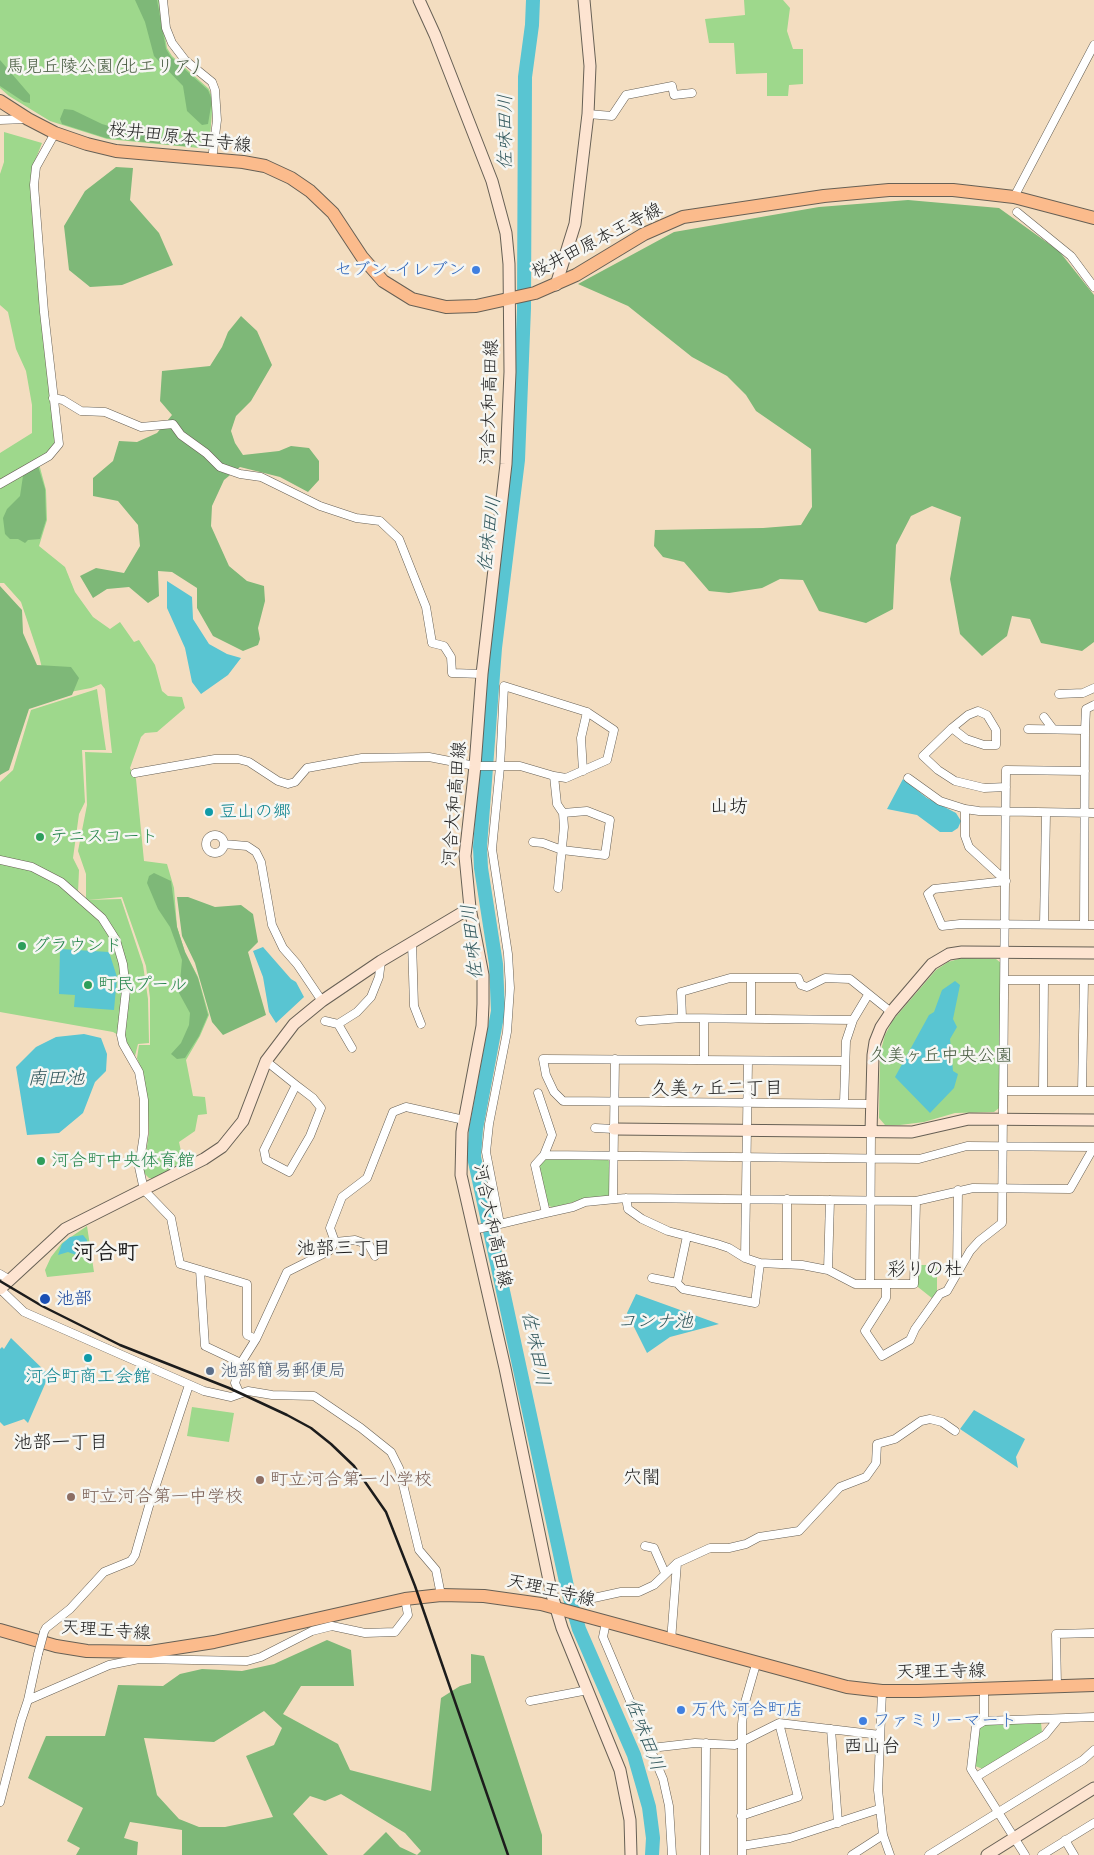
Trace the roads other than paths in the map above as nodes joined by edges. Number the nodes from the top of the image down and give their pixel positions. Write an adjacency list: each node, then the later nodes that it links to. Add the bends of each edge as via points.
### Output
1 (163, 0): 11 (street, via 166,28 172,43 185,60 212,82 215,90 217,120)
2 (419, 0): 17 (main road, 河合大和高田線, via 436,35 492,181 502,214)
3 (584, 0): 7 (main road, via 590,66)
4 (1094, 45): 12 (street)
5 (692, 93): 7 (street, via 674,95 672,86 626,96 612,116)
6 (0, 101): 8 (main road, 桜井田原本王寺線)
7 (588, 114): 15 (main road, via 576,224)
8 (28, 119): 9 (street); 10 (main road, 桜井田原本王寺線)
9 (0, 120)
10 (55, 132): 11 (main road, 桜井田原本王寺線, via 116,151); 18 (street, via 36,168 34,185)
11 (212, 160): 17 (main road, 桜井田原本王寺線, via 264,166 310,191 333,213 377,276 404,295 421,302 464,308)
12 (1014, 197): 14 (main road, 桜井田原本王寺線); 15 (main road, 桜井田原本王寺線, via 952,190 889,190 814,197 683,217 644,234)
13 (1017, 212): 16 (street, via 1071,256)
14 (1094, 218)
15 (556, 285): 17 (main road, 桜井田原本王寺線)
16 (1094, 287)
17 (513, 299): 20 (main road, 河合大和高田線, via 506,464)
18 (53, 398): 19 (street, via 59,444 49,456); 20 (street, via 82,411 105,412 141,427 173,424 181,435 220,467 261,477 320,506 356,518 380,521 399,539 426,607 432,643 444,646 451,657 452,673)
19 (0, 484)
20 (482, 674): 30 (main road, 河合大和高田線)
21 (1094, 688): 22 (street, via 1083,693)
22 (1059, 694)
23 (1094, 705): 29 (street, via 1086,709)
24 (587, 712): 31 (street, via 504,686); 33 (street, via 581,738); 33 (street, via 614,730 608,760)
25 (1044, 717): 28 (street)
26 (952, 728): 26 (street, via 966,739 996,745 996,730 987,715 978,711); 37 (street, via 923,756 954,781 984,788)
27 (1028, 728): 28 (street)
28 (1053, 729): 29 (street)
29 (1085, 730): 32 (street)
30 (475, 766): 31 (street); 34 (street, via 429,757 348,760 307,768 296,782 288,784 238,759 215,759); 50 (main road, 河合大和高田線, via 465,856)
31 (500, 767): 35 (street, via 520,766); 114 (street, via 492,849 510,988 507,1032 486,1152)
32 (1085, 770): 37 (street, via 1006,770); 42 (street)
33 (583, 771): 35 (street, via 566,778)
34 (135, 773)
35 (554, 776): 40 (street, via 556,804)
36 (908, 778): 38 (street, via 940,801)
37 (1006, 787): 39 (street)
38 (965, 809): 39 (street); 48 (street, via 965,836 970,847)
39 (1007, 812): 41 (street); 48 (street)
40 (563, 813): 46 (street); 46 (street, via 587,811 610,820 605,855)
41 (1046, 813): 42 (street); 52 (street)
42 (1085, 813): 43 (street); 53 (street)
43 (1094, 813)
44 (533, 842): 46 (street)
45 (224, 844): 65 (street, via 247,846 256,852 261,862 272,925 283,948)
46 (562, 850): 49 (street)
47 (0, 860): 104 (street, via 32,867 61,882 102,918 116,940 126,990 121,1035 139,1072 144,1100 140,1167)
48 (1006, 881): 51 (street); 51 (street, via 934,890 928,894 942,926)
49 (558, 888)
50 (470, 908): 55 (main road); 92 (main road, 河合大和高田線, via 483,975 483,1004 482,1026)
51 (1006, 924): 52 (street); 56 (street)
52 (1044, 924): 53 (street)
53 (1084, 925): 54 (street)
54 (1094, 925)
55 (412, 942): 58 (main road); 74 (street, via 414,1006)
56 (1006, 952): 57 (main road); 60 (street); 66 (main road, via 962,952 942,957 927,968)
57 (1094, 953)
58 (381, 961): 65 (main road); 73 (street, via 371,997 357,1012)
59 (751, 978): 64 (street, via 798,978 801,985 807,987 825,978 850,979); 67 (street, via 730,978 682,992); 69 (street)
60 (1005, 980): 61 (street); 82 (street)
61 (1044, 980): 62 (street); 83 (street)
62 (1084, 980): 63 (street); 84 (street)
63 (1094, 980)
64 (868, 995): 66 (street); 70 (street)
65 (322, 1001): 78 (main road, via 294,1024)
66 (891, 1012): 90 (main road, via 880,1027 875,1042)
67 (682, 1018): 68 (street); 72 (street)
68 (704, 1019): 69 (street); 77 (street)
69 (751, 1019): 70 (street)
70 (853, 1020): 80 (street)
71 (325, 1021): 73 (street)
72 (640, 1021)
73 (338, 1024): 75 (street)
74 (421, 1024)
75 (352, 1048)
76 (615, 1059): 77 (street); 87 (street); 87 (street, via 543,1059 554,1092 563,1101)
77 (704, 1060): 79 (street)
78 (266, 1061): 81 (street); 104 (main road, via 243,1121 228,1141 204,1159)
79 (748, 1061): 80 (street); 88 (street)
80 (844, 1061): 89 (street)
81 (296, 1084): 81 (street, via 264,1150 266,1160 289,1172 322,1108)
82 (1003, 1091): 83 (street); 91 (street)
83 (1043, 1091): 84 (street)
84 (1082, 1091): 85 (street)
85 (1094, 1091)
86 (538, 1094): 99 (street, via 552,1135)
87 (614, 1101): 88 (street); 95 (street)
88 (747, 1102): 89 (street); 96 (street)
89 (844, 1103): 90 (street)
90 (872, 1104): 97 (main road)
91 (1003, 1119): 93 (main road); 97 (main road, via 969,1119 912,1132); 98 (street)
92 (464, 1120): 115 (main road, 河合大和高田線, via 460,1161); 117 (street, via 406,1106 393,1112 366,1178 342,1197 330,1228)
93 (1094, 1120)
94 (595, 1128): 95 (street)
95 (614, 1128): 96 (main road); 100 (street)
96 (747, 1130): 97 (main road); 101 (street)
97 (872, 1132): 102 (street)
98 (1003, 1146): 102 (street, via 967,1146 920,1159); 103 (street); 103 (street, via 1094,1147 1070,1189)
99 (544, 1155): 100 (street); 113 (street, via 535,1165)
100 (614, 1156): 101 (street); 107 (street)
101 (746, 1158): 102 (street); 108 (street)
102 (872, 1158): 111 (street)
103 (1003, 1188): 105 (street); 124 (street, via 1002,1223 979,1241)
104 (144, 1190): 122 (street, via 171,1218 180,1264); 125 (main road, via 65,1229)
105 (958, 1190): 112 (street); 124 (street)
106 (626, 1198): 107 (street); 108 (street); 116 (street, via 628,1209 642,1219)
107 (613, 1199): 113 (street, via 585,1202)
108 (746, 1199): 109 (street); 119 (street)
109 (788, 1199): 110 (street); 121 (street)
110 (830, 1200): 111 (street); 123 (street)
111 (872, 1200): 112 (street); 128 (street)
112 (916, 1202): 129 (street, via 914,1284)
113 (546, 1213): 114 (street)
114 (500, 1224): 115 (street)
115 (473, 1230): 142 (main road, 河合大和高田線)
116 (687, 1236): 119 (street, via 730,1248); 127 (street)
117 (335, 1242): 118 (street, via 355,1240 369,1245); 131 (street, via 329,1251 287,1272)
118 (375, 1256)
119 (745, 1258): 120 (street)
120 (760, 1263): 121 (street); 127 (street, via 754,1303 683,1289)
121 (787, 1264): 123 (street)
122 (200, 1270): 131 (street, via 247,1284 247,1335); 132 (street, via 205,1346)
123 (828, 1270): 128 (street, via 855,1284)
124 (957, 1275): 129 (street, via 947,1291 940,1294 910,1340 882,1356 865,1331 886,1298)
125 (5, 1277): 130 (main road)
126 (652, 1278): 127 (street)
127 (677, 1283)
128 (870, 1284): 129 (street)
129 (886, 1284)
130 (0, 1289): 133 (street, via 24,1312)
131 (256, 1339): 132 (street)
132 (241, 1363): 134 (street, via 235,1383)
133 (189, 1385): 134 (street, via 231,1397); 153 (street, bridge, via 135,1555 131,1561 104,1572 70,1609 46,1628)
134 (239, 1392): 139 (street, via 314,1396 391,1452 399,1468 419,1550 436,1570)
135 (955, 1431): 137 (street, via 942,1422 921,1421 895,1439 876,1444 876,1463 866,1477 840,1487 799,1531 759,1537 729,1548 710,1548)
136 (646, 1546): 138 (street, via 654,1548)
137 (677, 1563): 138 (street); 146 (street)
138 (664, 1573): 141 (street, via 654,1584 639,1592)
139 (441, 1595): 140 (main road, 天理王寺線); 142 (main road, 天理王寺線, via 508,1598)
140 (405, 1599): 144 (main road, 天理王寺線, via 214,1642 150,1652 79,1650); 153 (street, via 408,1615 395,1632 365,1633 332,1626 312,1631 247,1661 139,1659 109,1665)
141 (589, 1599)
142 (559, 1609): 143 (main road, 天理王寺線); 151 (main road, 河合大和高田線)
143 (606, 1622): 146 (main road, 天理王寺線); 163 (street, via 603,1637)
144 (0, 1630)
145 (1094, 1633): 149 (street, via 1056,1634)
146 (671, 1641): 147 (main road, 天理王寺線)
147 (756, 1664): 152 (main road, 天理王寺線, via 847,1687); 161 (street, via 744,1706)
148 (1094, 1685): 149 (main road, 天理王寺線)
149 (1056, 1686): 150 (main road, 天理王寺線)
150 (984, 1689): 152 (main road, 天理王寺線); 157 (street)
151 (588, 1690): 154 (street); 177 (main road, 河合大和高田線, via 620,1770 630,1820)
152 (882, 1690): 160 (street)
153 (28, 1700): 167 (street)
154 (530, 1702)
155 (1094, 1717): 156 (street)
156 (1058, 1719): 157 (street); 165 (street, via 1046,1735)
157 (984, 1721): 165 (street, via 976,1726 971,1769)
158 (779, 1723): 159 (street); 161 (street); 170 (street, via 798,1797)
159 (831, 1729): 160 (street); 171 (street)
160 (880, 1735): 168 (street)
161 (743, 1742): 162 (street, via 735,1745); 170 (street)
162 (706, 1743): 163 (street); 179 (street)
163 (651, 1748): 178 (street, via 669,1806)
164 (1094, 1750): 169 (street)
165 (976, 1778): 169 (street)
166 (1094, 1788): 174 (main road)
167 (0, 1802)
168 (879, 1810): 171 (street); 173 (street)
169 (999, 1812): 174 (street); 183 (street)
170 (741, 1816): 176 (street)
171 (838, 1823): 176 (street, via 790,1838)
172 (1094, 1823): 175 (street)
173 (883, 1836): 181 (street); 182 (street)
174 (1014, 1838): 184 (main road); 185 (street)
175 (1065, 1840): 186 (street); 187 (street)
176 (742, 1846): 180 (street)
177 (631, 1855)
178 (672, 1855)
179 (705, 1855)
180 (742, 1855)
181 (852, 1855)
182 (890, 1855)
183 (930, 1855)
184 (987, 1855)
185 (1025, 1855)
186 (1042, 1855)
187 (1074, 1855)

